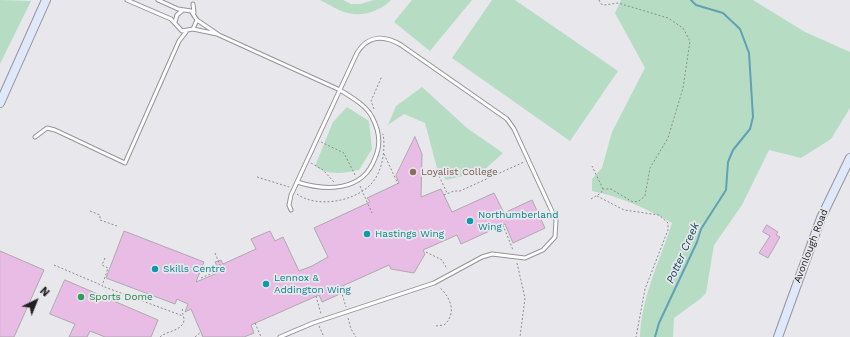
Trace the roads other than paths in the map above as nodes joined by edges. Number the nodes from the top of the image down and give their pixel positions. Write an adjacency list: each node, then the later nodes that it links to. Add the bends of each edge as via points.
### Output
1 (46, 0): 14 (street)
2 (127, 0): 7 (lane)
3 (158, 0): 4 (lane)
4 (185, 10): 5 (lane); 5 (lane, via 193,4); 7 (lane, via 177,15)
5 (194, 13): 6 (lane)
6 (197, 20): 9 (lane); 11 (lane)
7 (175, 22): 8 (lane)
8 (179, 29): 10 (lane); 12 (lane)
9 (193, 29): 10 (lane); 11 (lane)
10 (186, 32): 12 (lane)
11 (219, 35): 13 (lane)
12 (179, 40): 15 (lane, via 125,163 54,130 47,128)
13 (340, 90): 17 (lane); 17 (lane, via 355,99 372,116 379,142 373,164 367,173 349,185 320,188); 19 (lane, via 362,44 371,39 391,39 500,113 514,129 556,220 555,237 544,250 525,258 492,254 472,261 434,282)
14 (0, 103)
15 (35, 137)
16 (850, 158): 20 (street, Avonlough Road, via 822,218)
17 (297, 182): 18 (lane, via 289,200)
18 (291, 210)
19 (280, 337)
20 (778, 337)

